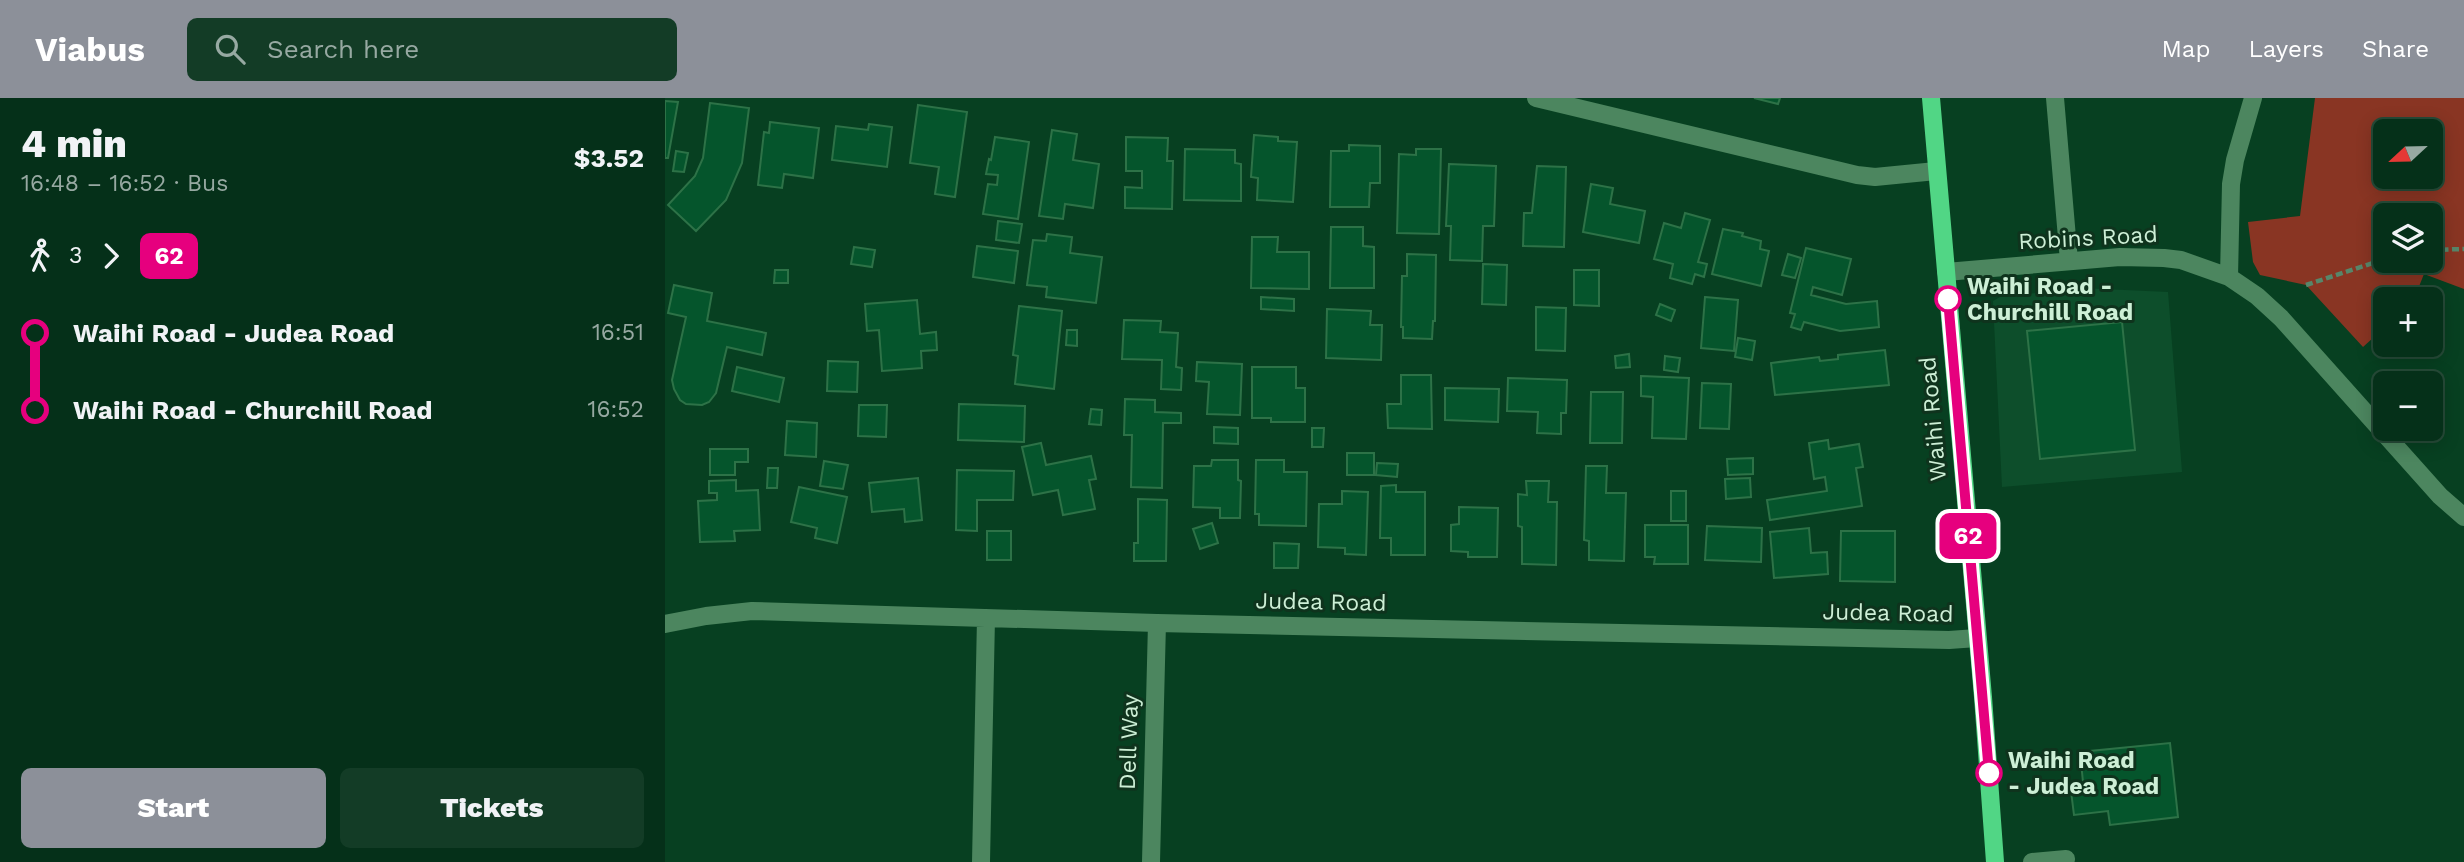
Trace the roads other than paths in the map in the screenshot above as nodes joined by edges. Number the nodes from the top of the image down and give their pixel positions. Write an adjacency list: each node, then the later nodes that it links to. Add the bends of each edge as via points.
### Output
1 (1536, 98): 5 (street, via 1857,175)
2 (1931, 98): 5 (main road, Waihi Road)
3 (2055, 98): 6 (street)
4 (2253, 98): 8 (street, via 2231,184)
5 (1936, 172): 7 (main road, Waihi Road)
6 (2069, 261): 7 (street, Robins Road); 8 (street, Robins Road, via 2164,258)
7 (1946, 272): 13 (main road, Waihi Road)
8 (2229, 277): 9 (street, Robins Road, via 2281,318)
9 (2464, 517)
10 (986, 618): 11 (street, Judea Road); 12 (street, Judea Road, via 752,611); 15 (street)
11 (1157, 623): 13 (street, Judea Road); 16 (street, Dell Way)
12 (665, 624)
13 (1977, 638): 17 (main road, Waihi Road)
14 (2066, 859): 18 (street)
15 (981, 862)
16 (1151, 862)
17 (1995, 862)
18 (2032, 862)

